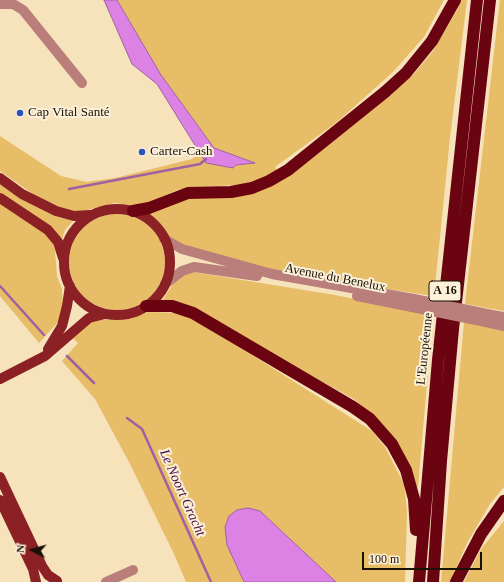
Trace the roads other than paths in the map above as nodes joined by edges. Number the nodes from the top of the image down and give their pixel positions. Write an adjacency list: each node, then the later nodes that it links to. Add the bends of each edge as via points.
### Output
1 (455, 0): 8 (highway, via 432,41 403,76 288,170 252,188 188,193)
2 (477, 0): 35 (highway, L'Européenne / A 16, via 438,360)
3 (490, 0): 36 (highway, L'Européenne / A 16, via 453,329)
4 (0, 4): 5 (street, via 13,4 23,10)
5 (82, 83)
6 (0, 178): 9 (main road, via 22,194 56,211 74,216)
7 (0, 198): 11 (main road, via 52,234 58,242)
8 (133, 211): 9 (main road, via 113,209); 10 (main road, via 153,223)
9 (92, 215): 11 (main road, via 80,223 72,234 66,247)
10 (164, 239): 12 (main road, via 170,260); 14 (street, Avenue du Benelux, via 182,249 272,274)
11 (64, 264): 13 (main road)
12 (165, 284): 14 (street, Avenue du Benelux, via 186,269 199,267); 15 (main road, via 157,297)
13 (70, 286): 16 (main road, via 84,303); 20 (main road, via 68,306 60,331)
14 (413, 303): 18 (street, Avenue du Benelux, bridge)
15 (146, 306): 16 (main road, via 128,314); 34 (highway, via 172,306 193,313 359,411 380,429 399,455 413,493 416,519)
16 (106, 314): 20 (main road, via 89,318)
17 (504, 317): 18 (street, Avenue du Benelux)
18 (487, 318): 19 (street, Avenue du Benelux)
19 (504, 326)
20 (35, 362): 21 (main road)
21 (10, 375): 22 (main road); 23 (main road)
22 (0, 379)
23 (0, 384)
24 (0, 477): 32 (main road, via 40,563 48,575)
25 (0, 500): 30 (main road, via 33,569)
26 (504, 501): 28 (highway)
27 (504, 510): 28 (highway)
28 (472, 549): 37 (highway)
29 (133, 570): 33 (street)
30 (36, 582)
31 (49, 582): 32 (main road)
32 (58, 582)
33 (106, 582)
34 (414, 582)
35 (419, 582)
36 (433, 582)
37 (456, 582)

